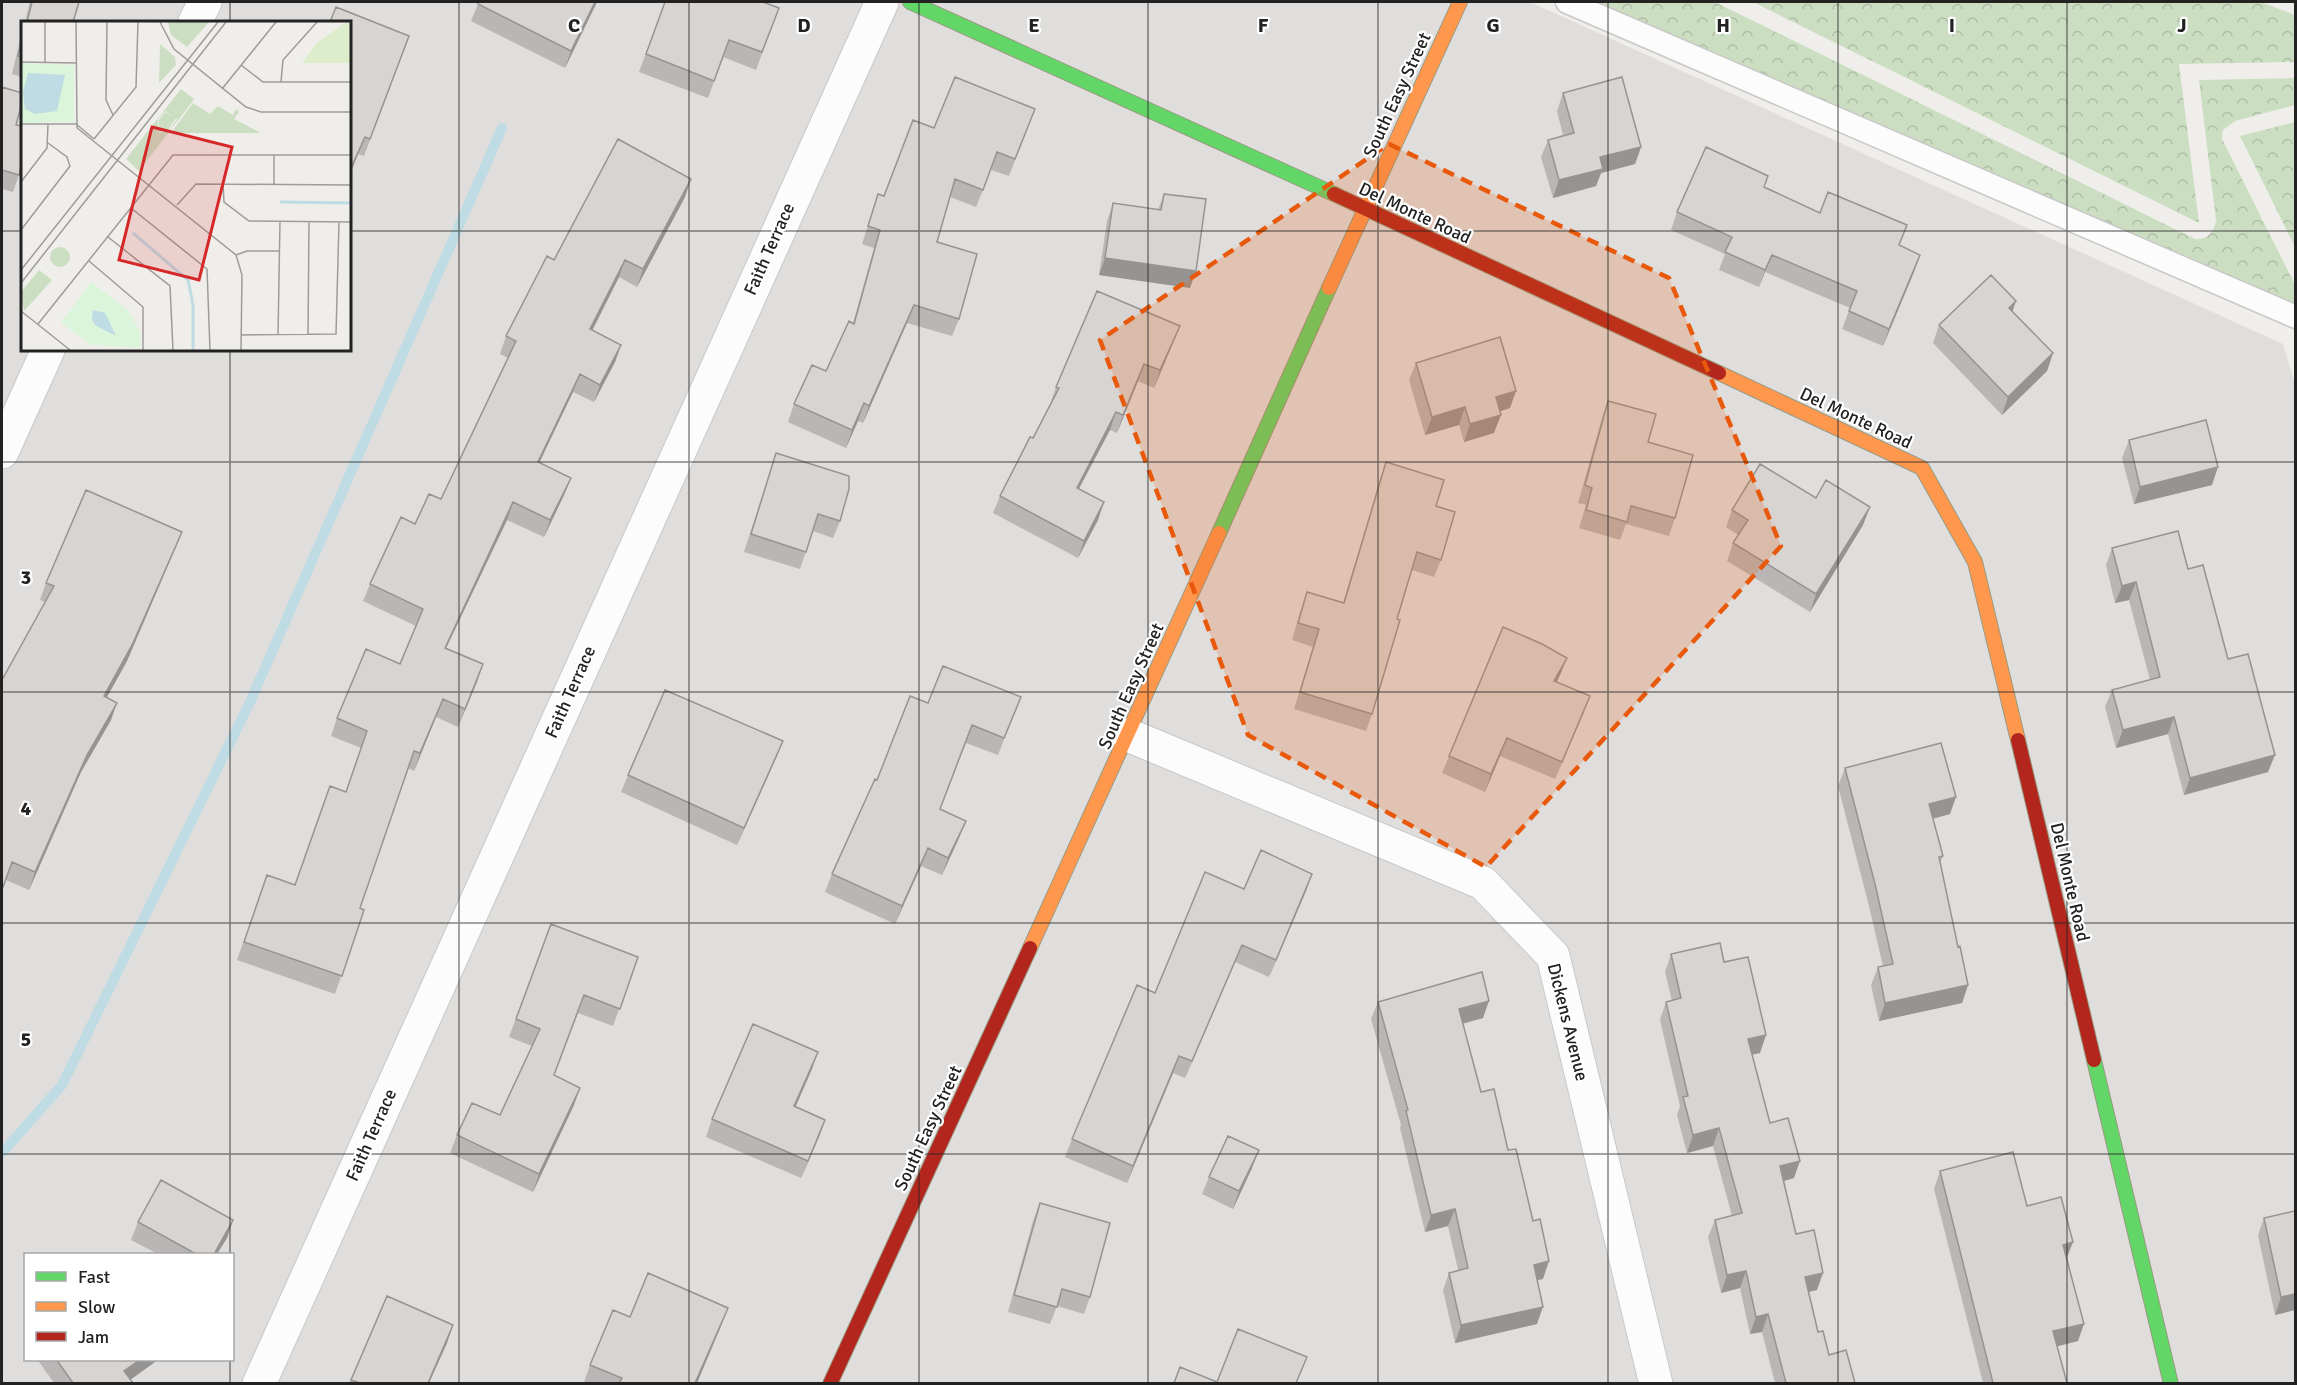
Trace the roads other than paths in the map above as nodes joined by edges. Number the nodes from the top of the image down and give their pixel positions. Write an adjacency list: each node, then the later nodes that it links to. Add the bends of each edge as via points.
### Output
1 (205, 2): 6 (street)
2 (882, 2): 12 (street, Faith Terrace)
3 (910, 2): 7 (street, Del Monte Road)
4 (1460, 2): 7 (street, South Easy Street)
5 (1567, 2): 8 (lane)
6 (196, 21)
7 (1364, 209): 11 (street, South Easy Street); 15 (street, Del Monte Road, via 1922,468 1975,562)
8 (2295, 317)
9 (48, 351): 10 (street)
10 (2, 452)
11 (1128, 735): 13 (street, South Easy Street); 14 (street, Dickens Avenue, via 1484,883 1553,956)
12 (259, 1383)
13 (830, 1383)
14 (1656, 1383)
15 (2171, 1383)

